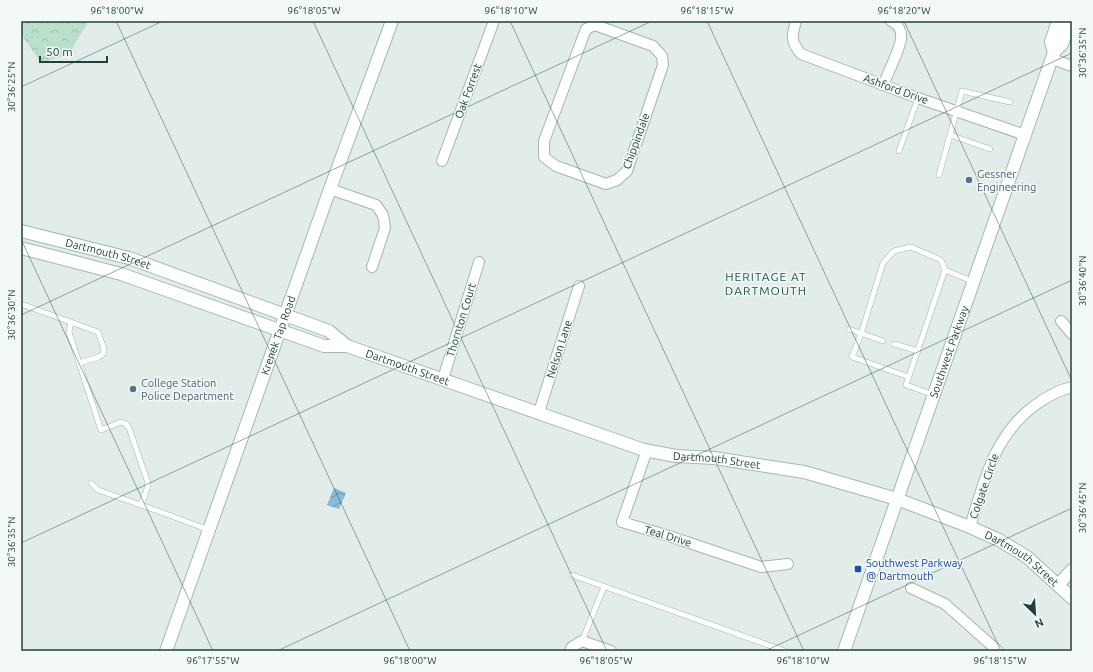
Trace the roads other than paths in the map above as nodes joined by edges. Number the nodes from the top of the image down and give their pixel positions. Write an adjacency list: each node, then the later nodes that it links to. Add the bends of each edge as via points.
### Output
1 (392, 21): 21 (street, Krenek Tap Road)
2 (494, 21): 19 (street, Oak Forrest)
3 (582, 21): 8 (street, Chippindale)
4 (796, 21): 11 (street, Ashford Drive, via 792,34 794,45 801,54)
5 (891, 21): 11 (street, via 900,30 901,40)
6 (1058, 21): 9 (street, Southwest Parkway, via 1051,42)
7 (1070, 21): 9 (street, Southwest Parkway, via 1062,44)
8 (590, 27): 8 (street, Chippindale, via 586,29 544,141 544,157 556,166 606,184 617,180 627,171 663,65 662,56 653,46 595,25)
9 (1053, 55): 10 (street); 16 (street, Southwest Parkway)
10 (1072, 66)
11 (883, 85): 12 (street, Ashford Drive)
12 (918, 98): 14 (street, Ashford Drive); 18 (lane)
13 (1010, 102): 14 (lane, via 962,90)
14 (957, 111): 15 (lane); 16 (street, Ashford Drive)
15 (950, 135): 17 (lane); 20 (lane)
16 (1025, 135): 27 (street, Southwest Parkway)
17 (990, 149)
18 (899, 151)
19 (442, 161)
20 (939, 175)
21 (330, 189): 25 (street, via 376,204 383,215 385,228); 30 (street, Krenek Tap Road)
22 (21, 231): 30 (street, Dartmouth Street, via 129,258)
23 (21, 248): 34 (street, Dartmouth Street, via 121,274)
24 (479, 262): 43 (street, Thornton Court)
25 (372, 267)
26 (945, 270): 27 (lane); 35 (lane, via 941,260 911,247 894,251 882,263); 40 (lane)
27 (974, 282): 45 (street, Southwest Parkway)
28 (580, 286): 46 (street, Nelson Lane)
29 (21, 304): 32 (lane)
30 (286, 315): 34 (street, Krenek Tap Road); 39 (street, Dartmouth Street, via 329,331)
31 (1061, 321): 36 (street)
32 (71, 322): 41 (lane, via 69,332); 41 (lane, via 98,332 104,349 99,357)
33 (850, 330): 35 (lane)
34 (280, 331): 39 (street, Dartmouth Street, via 324,346); 52 (street, Krenek Tap Road)
35 (861, 334): 37 (lane); 42 (lane, via 852,357)
36 (1072, 334)
37 (883, 341)
38 (894, 344): 40 (lane)
39 (347, 346): 43 (street, Dartmouth Street)
40 (918, 351): 42 (lane)
41 (79, 363): 50 (lane, via 101,430 121,422 129,428 148,483)
42 (908, 377): 45 (lane, via 906,385)
43 (443, 379): 46 (street, Dartmouth Street)
44 (1072, 387): 51 (street, Colgate Circle, via 1044,398 1009,429 998,446 985,477)
45 (934, 395): 49 (street, Southwest Parkway)
46 (539, 412): 47 (street, Dartmouth Street)
47 (647, 450): 49 (street, Dartmouth Street, via 804,472); 53 (street, Teal Drive, via 622,522 761,567)
48 (91, 483): 50 (lane, via 98,490)
49 (897, 499): 51 (street, Dartmouth Street); 65 (street, Southwest Parkway)
50 (141, 505): 52 (lane)
51 (970, 527): 56 (street, Dartmouth Street, via 999,540 1027,557)
52 (209, 530): 61 (street, Krenek Tap Road)
53 (788, 564)
54 (1072, 570): 56 (street)
55 (572, 575): 57 (lane)
56 (1058, 585): 59 (street, Dartmouth Street)
57 (604, 587): 60 (lane); 64 (lane)
58 (911, 588): 66 (street, via 945,604)
59 (1072, 598)
60 (582, 641): 62 (street); 63 (street)
61 (166, 651)
62 (570, 651)
63 (612, 651)
64 (785, 651)
65 (844, 651)
66 (998, 651)

